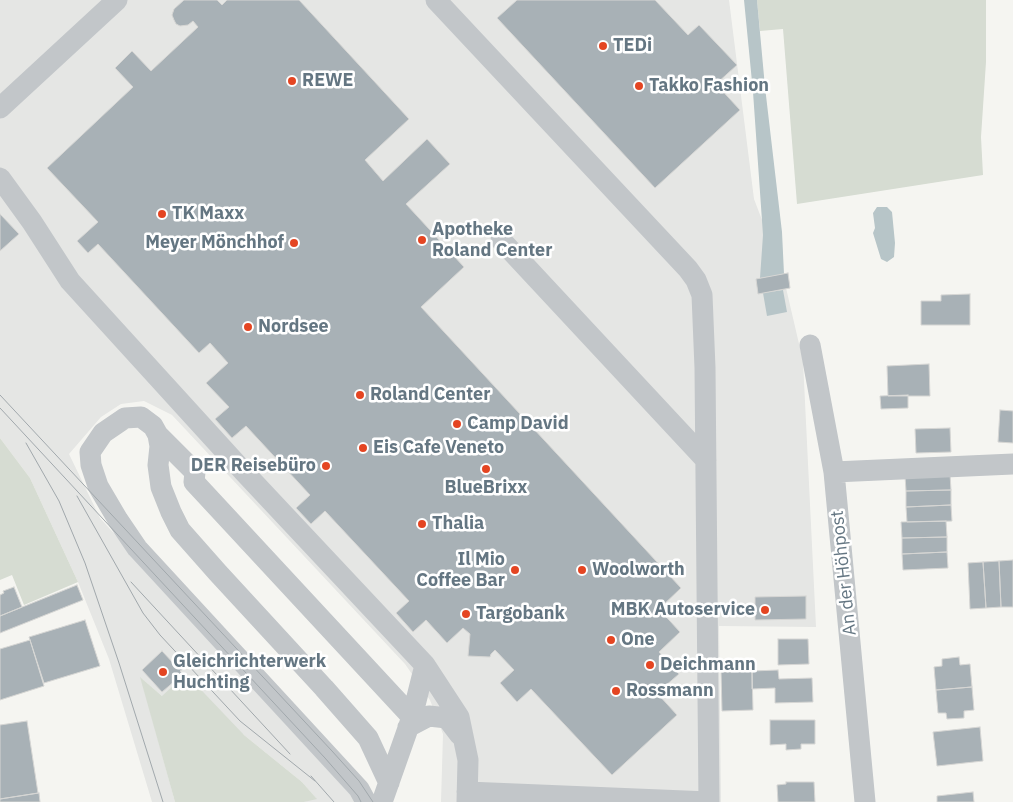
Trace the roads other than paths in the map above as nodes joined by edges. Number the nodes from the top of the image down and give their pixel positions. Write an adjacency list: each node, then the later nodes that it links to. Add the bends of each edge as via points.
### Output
1 (116, 0): 3 (street)
2 (436, 0): 8 (street, via 696,280 702,295)
3 (0, 108)
4 (0, 178): 11 (street, via 70,281)
5 (501, 240): 8 (street)
6 (810, 345): 10 (street, An der Höhpost)
7 (158, 434): 12 (street, via 195,472 194,482); 14 (street, via 162,486 180,530 368,738); 16 (street, via 141,417 125,418 103,433 90,452 98,486 137,548 359,789)
8 (706, 460): 15 (street, via 709,802)
9 (1013, 464): 10 (street)
10 (834, 472): 17 (street, An der Höhpost)
11 (425, 665): 12 (street); 13 (street, via 459,717)
12 (410, 722): 13 (street, via 429,716 447,718); 14 (street)
13 (464, 739): 15 (street, via 468,760)
14 (386, 792)
15 (467, 797)
16 (366, 802)
17 (865, 802)

